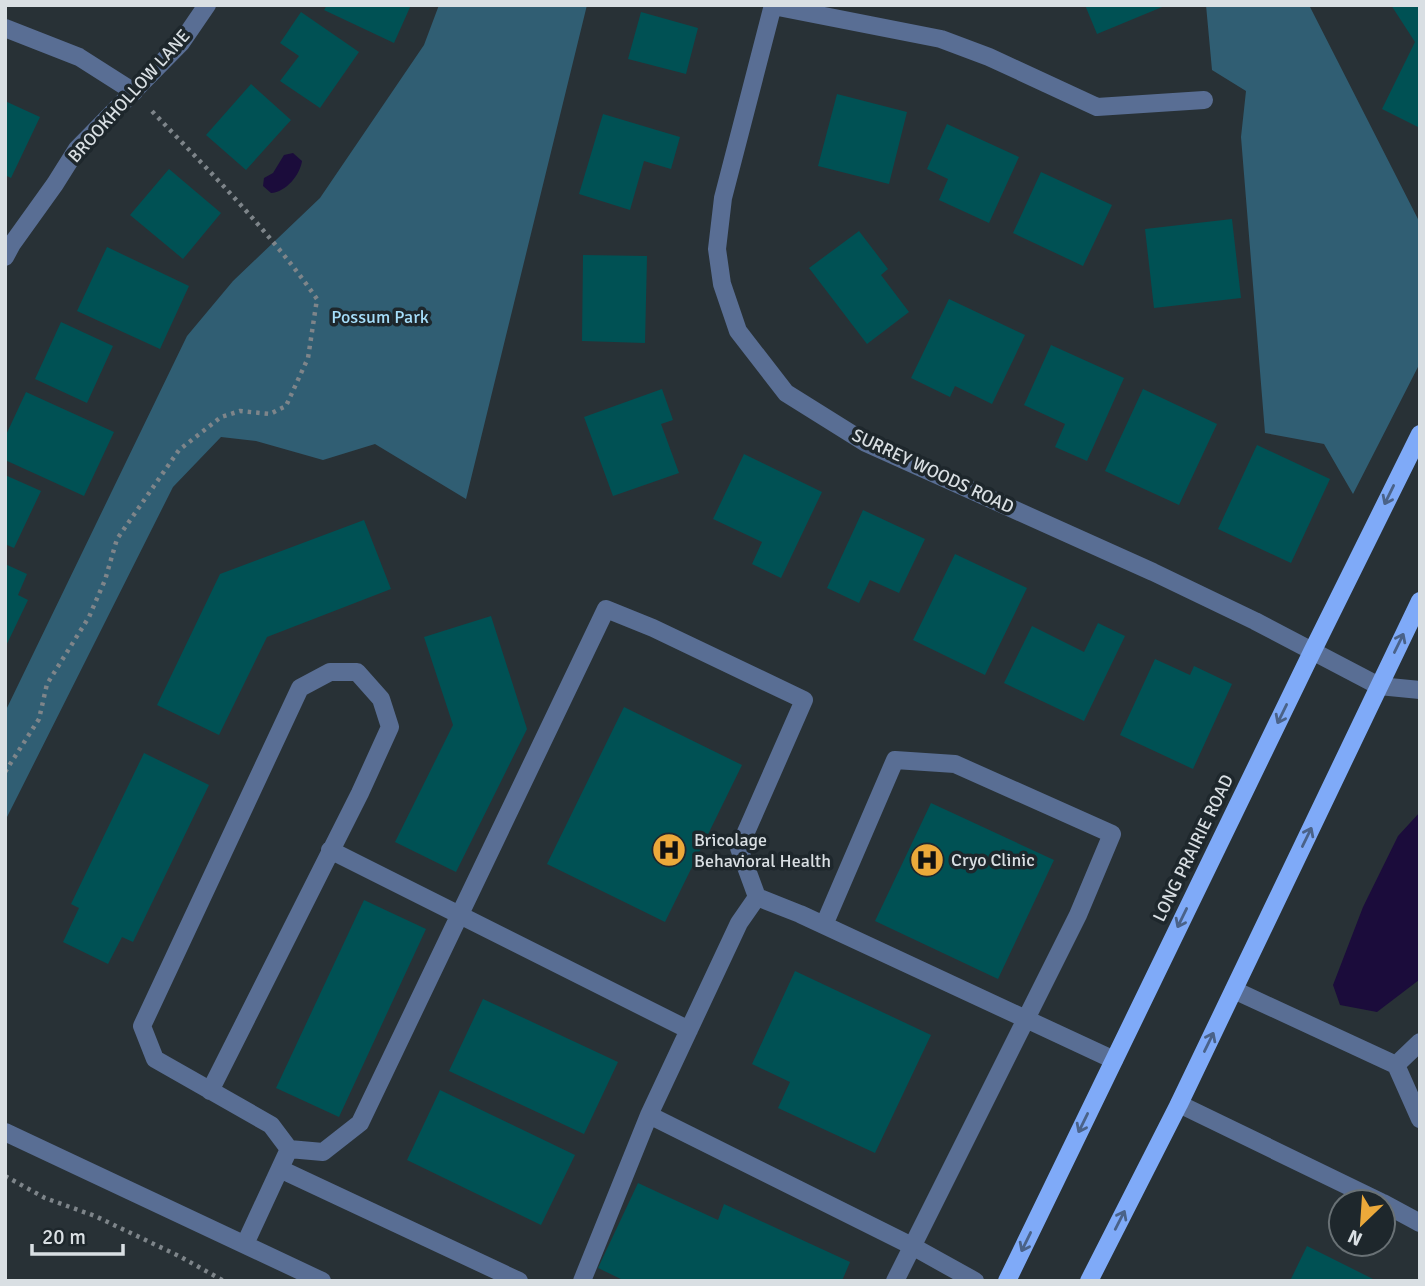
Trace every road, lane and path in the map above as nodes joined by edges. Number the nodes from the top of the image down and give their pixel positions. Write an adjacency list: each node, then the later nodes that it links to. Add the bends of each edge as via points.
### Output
1 (207, 5): 4 (street, BROOKHOLLOW LANE, via 181,43)
2 (773, 6): 5 (street, via 941,39 1097,107); 9 (street, SURREY WOODS ROAD, via 723,198 717,249 722,284 738,331 786,393 866,443 1153,572)
3 (5, 27): 4 (street, via 79,57)
4 (134, 92): 6 (street, BROOKHOLLOW LANE, via 77,149); 12 (path, via 244,209 317,299 308,358 286,406 270,414 240,411 221,417 179,450 151,488 117,539 89,617 47,684 38,719)
5 (1204, 100)
6 (5, 257)
7 (1420, 434): 9 (main road, LONG PRAIRIE ROAD, one-way to 9)
8 (1420, 601): 10 (main road, one-way to 8)
9 (1311, 652): 10 (street, SURREY WOODS ROAD); 21 (main road, LONG PRAIRIE ROAD, one-way to 21)
10 (1379, 686): 11 (street); 17 (main road, one-way to 10)
11 (1420, 690)
12 (5, 772)
13 (330, 850): 15 (street); 23 (street); 23 (street, via 390,727 381,699 357,672 330,673 300,688 142,1026 155,1059)
14 (757, 897): 15 (street, via 739,848 804,701 606,609); 16 (street); 19 (street, via 739,923)
15 (459, 915): 19 (street); 28 (street, via 360,1123 323,1152)
16 (824, 925): 18 (street); 18 (street, via 895,760 955,764 1112,834)
17 (1234, 990): 22 (street); 24 (main road, one-way to 17)
18 (1026, 1019): 21 (street); 35 (street)
19 (689, 1030): 25 (street)
20 (1420, 1042): 22 (street)
21 (1114, 1060): 42 (main road, LONG PRAIRIE ROAD, one-way to 42)
22 (1396, 1065): 26 (street)
23 (210, 1091): 28 (street, via 271,1125)
24 (1180, 1104): 31 (street); 43 (main road, one-way to 24)
25 (649, 1115): 35 (street); 39 (street)
26 (1420, 1119)
27 (5, 1132): 34 (street)
28 (289, 1149): 29 (street)
29 (280, 1169): 34 (street); 38 (street)
30 (5, 1176): 36 (path)
31 (1353, 1188)
32 (1397, 1210): 33 (street)
33 (1420, 1223)
34 (245, 1244): 37 (street)
35 (912, 1246): 40 (street); 41 (street)
36 (225, 1281)
37 (322, 1281)
38 (519, 1281)
39 (582, 1281)
40 (895, 1281)
41 (975, 1281)
42 (1007, 1281)
43 (1089, 1281)

